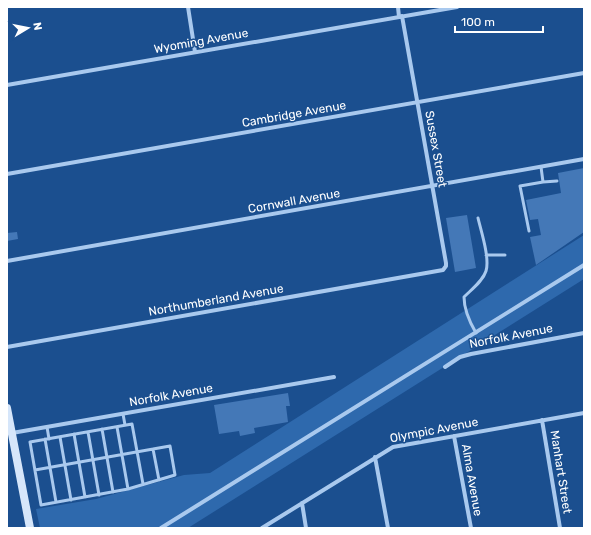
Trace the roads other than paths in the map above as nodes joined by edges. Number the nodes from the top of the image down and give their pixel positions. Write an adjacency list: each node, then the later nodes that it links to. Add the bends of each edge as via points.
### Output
1 (188, 7): 5 (street)
2 (398, 7): 4 (street, Sussex Street)
3 (457, 7): 4 (street, Wyoming Avenue)
4 (401, 17): 5 (street, Wyoming Avenue); 8 (street, Sussex Street)
5 (196, 52): 7 (street, Wyoming Avenue)
6 (584, 73): 8 (street, Cambridge Avenue)
7 (7, 85)
8 (418, 103): 11 (street, Cambridge Avenue); 14 (street, Sussex Street)
9 (584, 159): 10 (street, Cornwall Avenue)
10 (541, 167): 13 (lane); 14 (street, Cornwall Avenue)
11 (7, 174)
12 (557, 181): 13 (lane)
13 (543, 182): 16 (lane, via 520,186)
14 (432, 187): 19 (street, Cornwall Avenue); 21 (street, Sussex Street, via 446,266 441,271)
15 (478, 218): 17 (lane)
16 (529, 232)
17 (486, 255): 18 (lane); 22 (lane, via 487,270 480,282 464,297 464,306)
18 (505, 256)
19 (7, 261)
20 (584, 265): 22 (street)
21 (429, 273): 24 (street, Northumberland Avenue)
22 (476, 333): 61 (street)
23 (584, 333): 25 (street, Norfolk Avenue, via 471,354 460,357)
24 (7, 347)
25 (445, 367)
26 (334, 377): 29 (street, Norfolk Avenue)
27 (7, 408): 36 (street)
28 (584, 413): 30 (street, Olympic Avenue)
29 (123, 414): 31 (lane); 32 (street, Norfolk Avenue)
30 (542, 420): 38 (street, Olympic Avenue); 66 (street, Manhart Street)
31 (125, 425): 33 (lane); 42 (lane, via 132,424)
32 (46, 427): 36 (street, Norfolk Avenue); 40 (lane)
33 (117, 427): 34 (lane); 43 (lane)
34 (102, 429): 35 (lane); 44 (lane)
35 (88, 432): 37 (lane); 46 (lane)
36 (12, 433): 60 (street)
37 (74, 434): 39 (lane); 47 (lane)
38 (454, 436): 45 (street, Olympic Avenue, via 396,446); 65 (street, Alma Avenue)
39 (60, 437): 40 (lane); 48 (lane)
40 (47, 439): 49 (lane); 50 (lane, via 30,442)
41 (153, 449): 42 (lane); 51 (lane); 51 (lane, via 170,446 176,475)
42 (137, 452): 43 (lane); 52 (lane)
43 (122, 454): 44 (lane); 53 (lane)
44 (107, 457): 46 (lane); 54 (lane)
45 (376, 457): 59 (street, Olympic Avenue); 64 (street)
46 (93, 460): 47 (lane); 55 (lane)
47 (79, 462): 48 (lane); 56 (lane)
48 (65, 464): 49 (lane); 57 (lane)
49 (50, 467): 50 (lane); 58 (lane)
50 (35, 470): 58 (lane, via 41,505)
51 (159, 480): 52 (lane)
52 (143, 484): 53 (lane)
53 (128, 489): 54 (lane)
54 (113, 492): 55 (lane)
55 (99, 495): 56 (lane)
56 (85, 497): 57 (lane)
57 (71, 500): 58 (lane)
58 (56, 502)
59 (302, 503): 62 (street, Olympic Avenue); 63 (street)
60 (30, 528)
61 (161, 528)
62 (262, 528)
63 (306, 528)
64 (388, 528)
65 (471, 528)
66 (560, 528)

